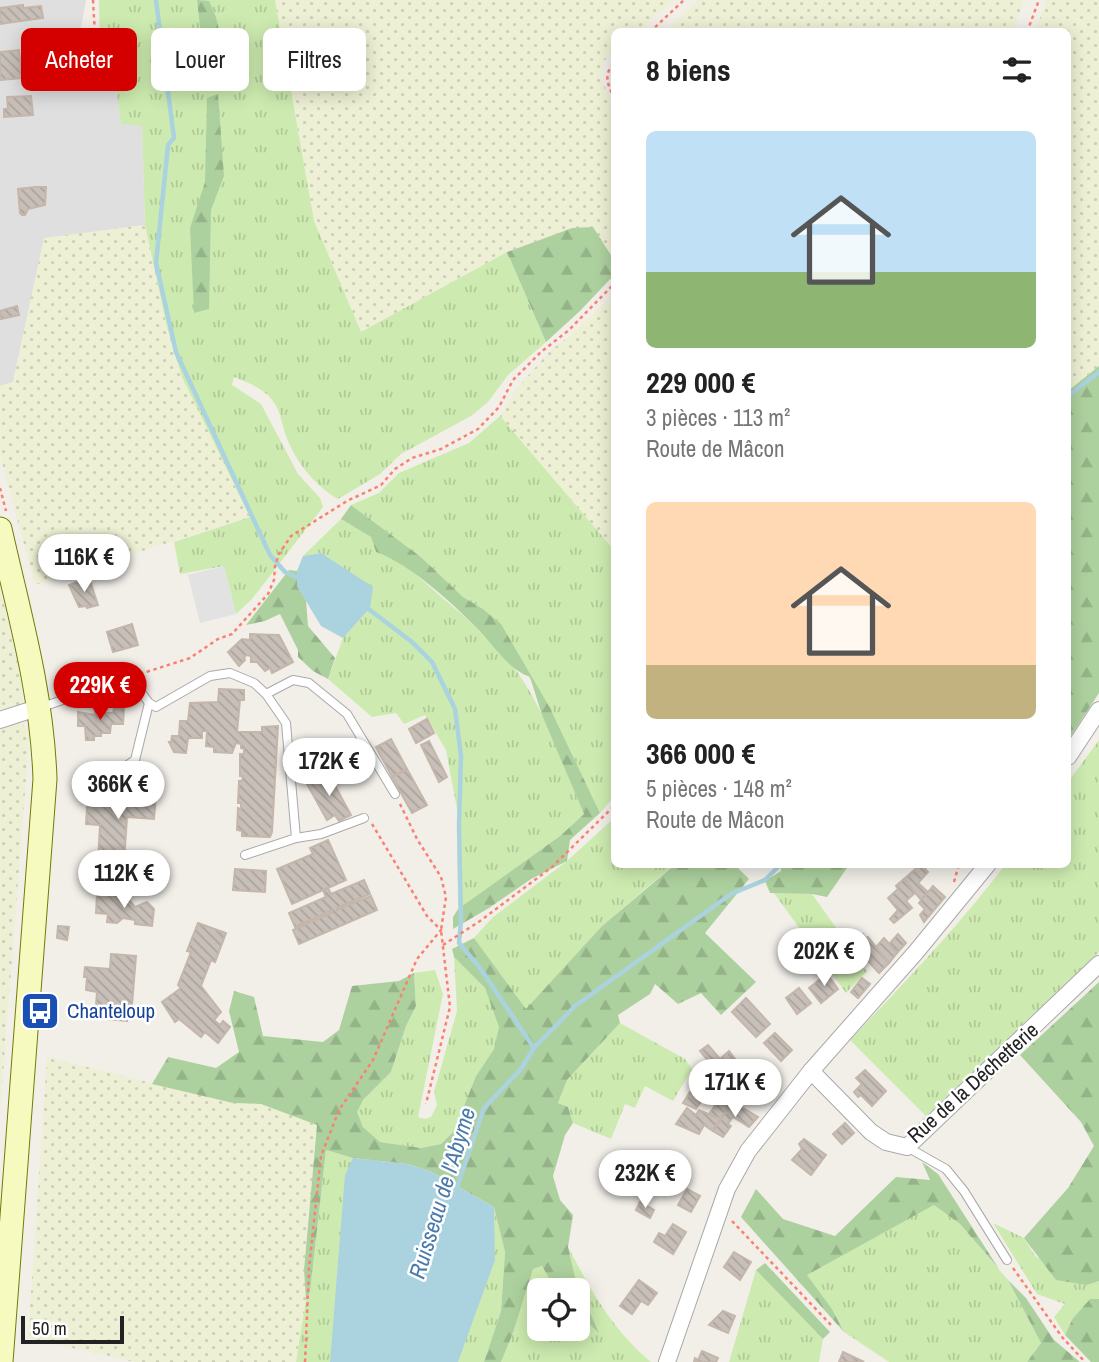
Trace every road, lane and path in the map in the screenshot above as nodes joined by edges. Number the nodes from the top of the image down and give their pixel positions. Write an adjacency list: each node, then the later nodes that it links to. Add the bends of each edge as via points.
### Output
1 (93, 0): 4 (path)
2 (684, 0): 5 (path)
3 (1039, 0): 6 (path)
4 (95, 28)
5 (654, 28)
6 (1028, 28)
7 (611, 67): 8 (path, via 606,79)
8 (611, 91)
9 (611, 287): 11 (path, via 513,380 486,422 441,449 412,458 381,485 291,536 279,554 268,594 232,634 190,658)
10 (0, 529): 14 (street)
11 (130, 677): 13 (lane); 14 (lane)
12 (266, 694): 13 (lane, via 230,673 210,676 156,707); 19 (lane, via 293,680 309,683 347,714); 22 (lane, via 286,723)
13 (149, 703): 18 (lane, via 135,760)
14 (40, 708): 16 (street); 33 (street, via 45,779)
15 (1099, 710): 17 (street)
16 (0, 720)
17 (1071, 752)
18 (91, 781)
19 (395, 794): 25 (path, via 441,877 446,897)
20 (611, 809): 26 (path, via 552,867)
21 (364, 818): 22 (lane); 25 (path, via 386,845 427,916)
22 (296, 838): 23 (lane)
23 (245, 855)
24 (985, 868): 28 (street)
25 (441, 930): 26 (path); 36 (path, via 417,959 373,1060 339,1110 321,1156)
26 (443, 945): 29 (path, via 450,1007)
27 (1099, 964): 30 (street, Rue de la Déchetterie)
28 (811, 1071): 30 (street, Rue de la Déchetterie, via 871,1132); 31 (street, via 748,1151)
29 (426, 1104)
30 (907, 1147): 32 (lane, via 946,1169)
31 (720, 1209): 34 (path); 37 (street)
32 (1007, 1260): 38 (path)
33 (2, 1318): 35 (street)
34 (831, 1325)
35 (1, 1362)
36 (305, 1362)
37 (667, 1362)
38 (1085, 1362)

